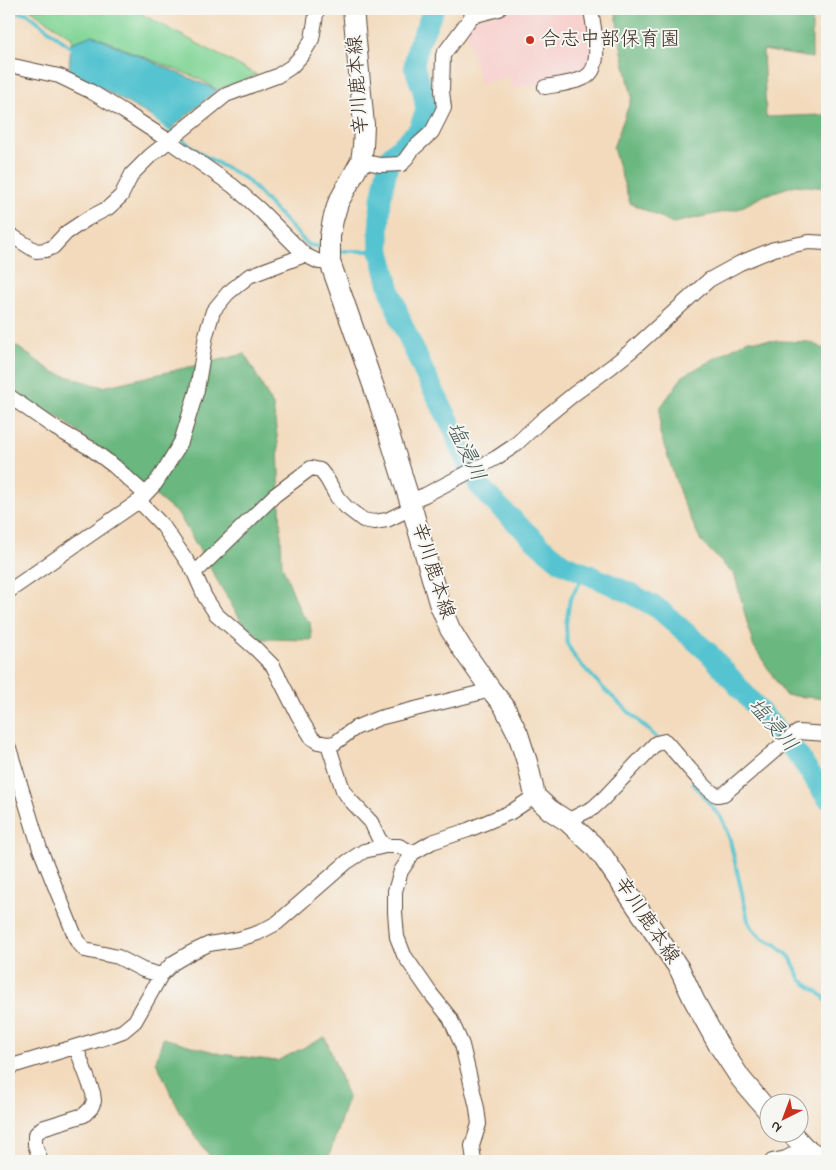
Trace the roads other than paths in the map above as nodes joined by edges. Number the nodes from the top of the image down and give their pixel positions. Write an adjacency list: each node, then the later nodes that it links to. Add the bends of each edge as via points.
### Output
1 (317, 9): 7 (street, via 312,39 291,67 277,76 226,95)
2 (353, 9): 8 (main road, 辛川鹿本線, via 364,125 363,147)
3 (500, 9): 8 (street, via 472,16 443,54 444,108 432,132 402,164)
4 (591, 9): 6 (street, via 597,55 594,68 585,78)
5 (9, 65): 7 (street, via 59,76 90,91)
6 (545, 88)
7 (169, 141): 9 (street, via 132,174 120,196 108,208 66,233 53,247 36,251); 12 (street, via 239,192)
8 (371, 163): 11 (main road, 辛川鹿本線, via 338,203 332,220)
9 (9, 234)
10 (827, 243): 15 (street, via 809,242 774,249 709,280 632,350 514,446)
11 (330, 253): 12 (street, via 319,262); 15 (main road, 辛川鹿本線)
12 (306, 255): 14 (street, via 249,276 213,311 197,390 180,442 155,484)
13 (9, 396): 14 (street, via 114,466)
14 (142, 498): 16 (street); 17 (street)
15 (411, 505): 16 (street, via 387,520 363,520 336,497 320,470 311,468 274,495 201,567); 18 (main road, 辛川鹿本線, via 439,603 450,629)
16 (193, 570): 20 (street, via 216,614 272,666 312,738)
17 (9, 591)
18 (491, 690): 20 (street, via 379,718 355,728 336,743); 22 (main road, 辛川鹿本線, via 504,706 518,734)
19 (827, 734): 23 (street, via 798,732 724,794 717,795 666,741 656,743 604,798)
20 (328, 744): 24 (street, via 343,790 371,822)
21 (9, 748): 26 (street, via 40,849 77,941 85,950 118,957)
22 (535, 796): 23 (main road, 辛川鹿本線); 25 (street, via 511,812 432,842)
23 (567, 822): 29 (main road, 辛川鹿本線, via 604,858 680,970 718,1044)
24 (385, 846): 25 (street, via 399,846); 26 (street, via 364,851 347,862 277,923 258,933 209,944 190,952)
25 (413, 853): 33 (street, via 401,871 395,891 397,937 404,955 450,1018 462,1045 479,1124 472,1146)
26 (161, 975): 27 (street, via 135,1022 122,1031)
27 (76, 1047): 28 (street); 32 (street, via 94,1101 84,1115 42,1128 35,1135)
28 (9, 1067)
29 (758, 1099)
30 (799, 1142): 31 (main road)
31 (805, 1148): 34 (street); 35 (main road)
32 (41, 1161)
33 (474, 1161)
34 (772, 1161)
35 (825, 1161)

